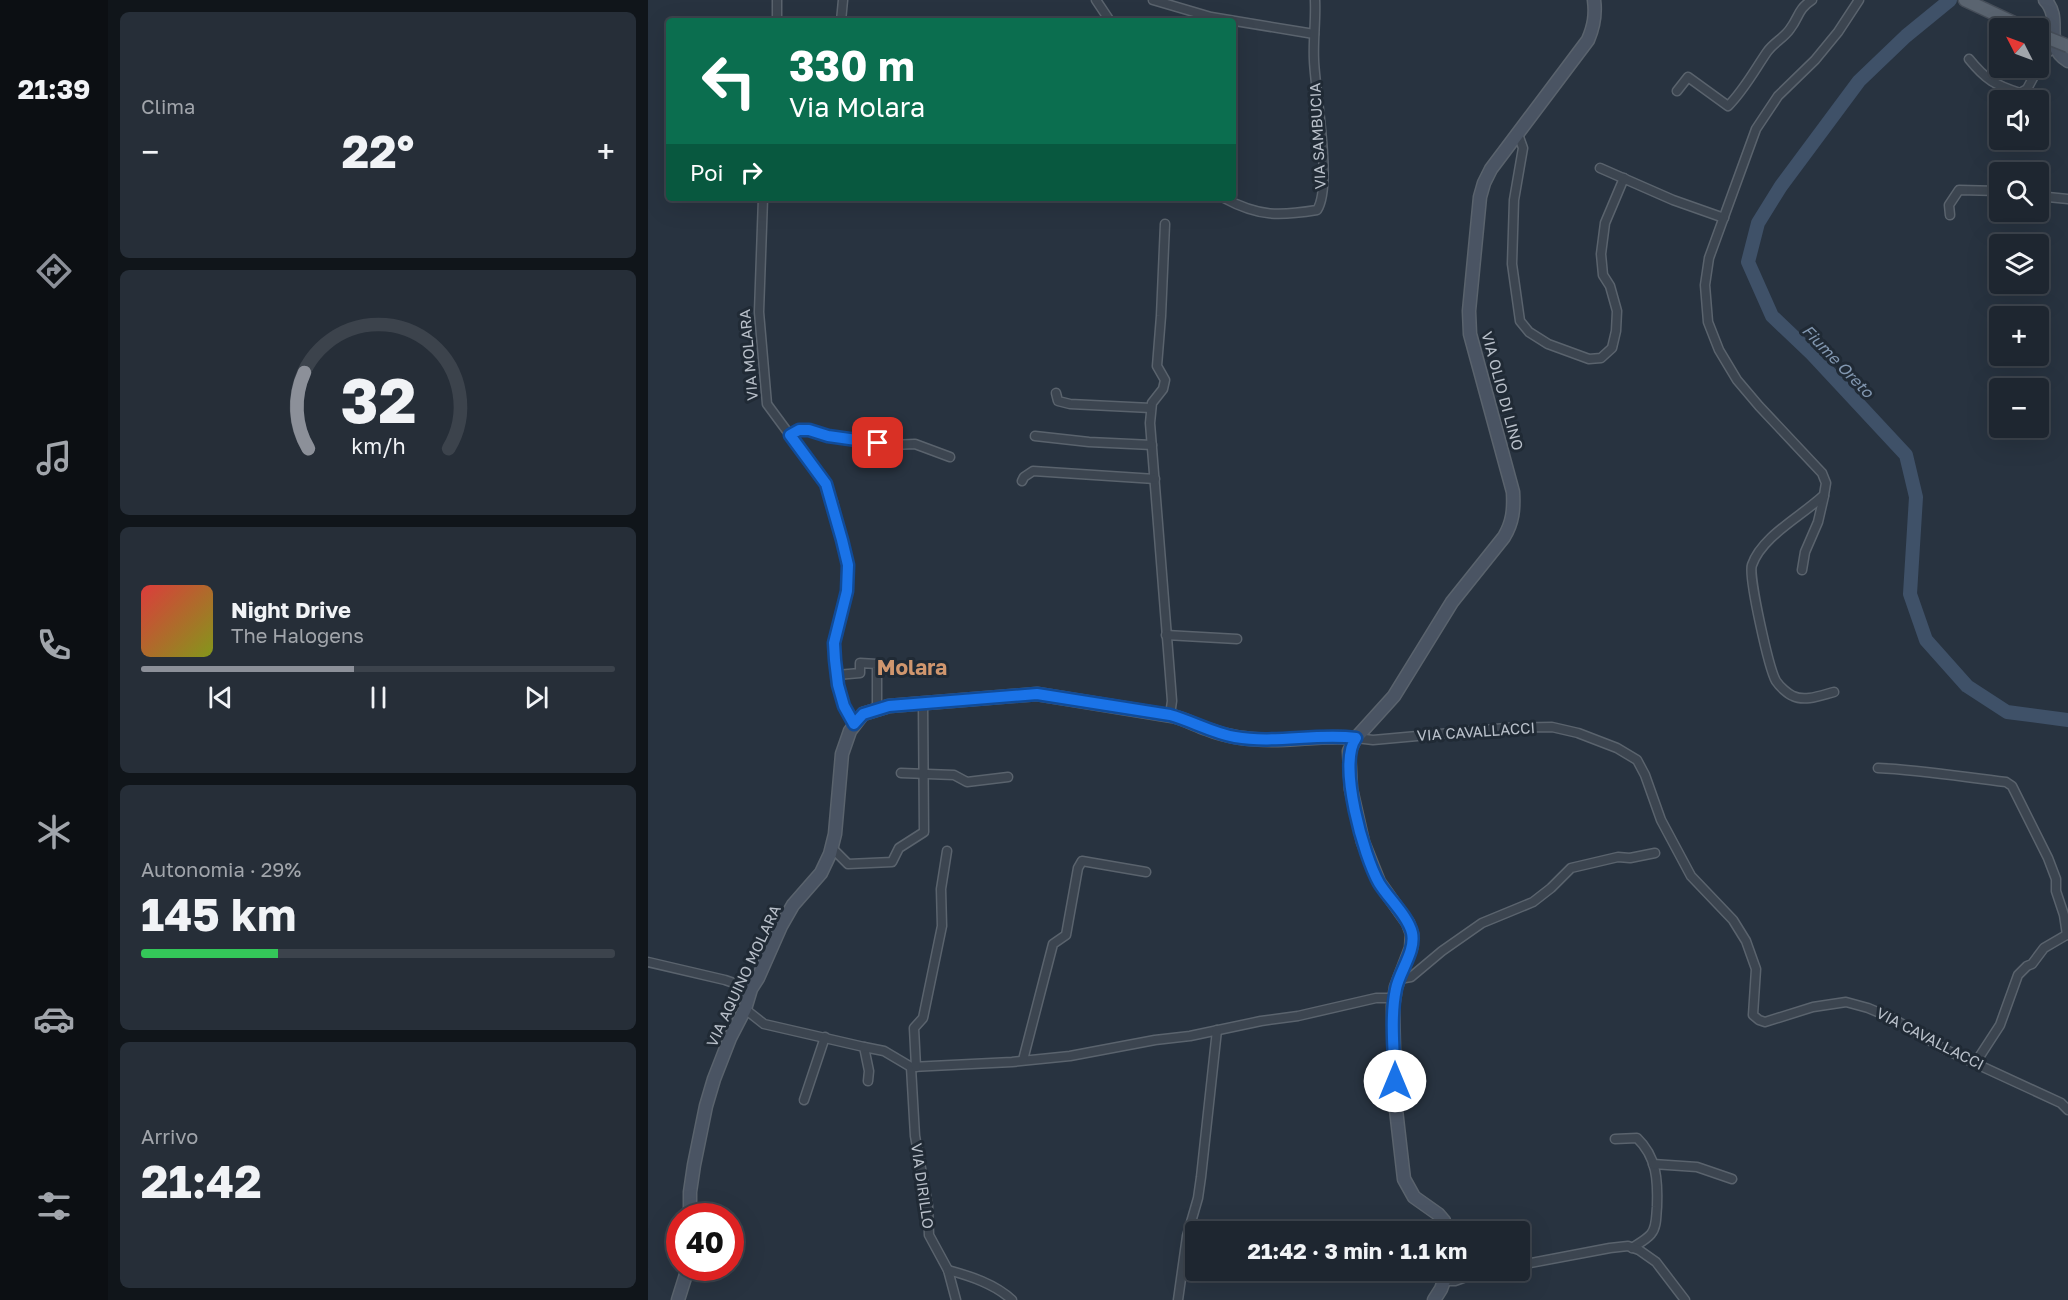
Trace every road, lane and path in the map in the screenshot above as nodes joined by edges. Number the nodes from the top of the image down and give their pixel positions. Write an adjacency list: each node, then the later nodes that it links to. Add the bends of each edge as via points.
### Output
1 (777, 0): 11 (street)
2 (843, 0): 12 (street)
3 (1096, 0): 13 (street)
4 (1153, 0): 14 (street)
5 (1316, 0): 17 (street, VIA SAMBUCIA)
6 (1594, 0): 24 (street, VIA OLIO DI LINO, via 1594,26 1588,40)
7 (1812, 0): 23 (street, via 1801,7 1791,29 1768,50 1728,106 1688,77)
8 (1859, 0): 33 (street, via 1838,32 1778,96 1756,129)
9 (1965, 0): 15 (main road)
10 (2045, 0): 20 (street, via 2054,17)
11 (777, 18)
12 (841, 18)
13 (1108, 18)
14 (1217, 18)
15 (2004, 18)
16 (1236, 21): 17 (street)
17 (1314, 34): 31 (street, VIA SAMBUCIA, via 1322,149 1321,204 1317,210 1284,215 1251,210)
18 (2049, 38): 19 (main road, bridge)
19 (2068, 46)
20 (2055, 47): 21 (street, via 2020,93 1982,75); 22 (street)
21 (1969, 59)
22 (2068, 61)
23 (1677, 91)
24 (1518, 134): 26 (street, via 1523,148 1514,200 1512,264 1520,321 1548,344 1589,359 1601,358 1612,348 1616,331 1617,312 1603,275 1601,254 1605,223); 53 (street, VIA OLIO DI LINO, via 1491,169 1480,197 1469,311 1470,334 1513,492 1510,526 1452,602 1395,696)
25 (1600, 168): 26 (street)
26 (1624, 178): 33 (street)
27 (1989, 191): 32 (street, via 1959,190 1948,205)
28 (2049, 197): 29 (street)
29 (2068, 199)
30 (763, 201): 37 (street, VIA MOLARA, via 759,312 767,404)
31 (1231, 201)
32 (1950, 215)
33 (1724, 218): 43 (street, via 1705,285 1708,322 1737,380 1822,473 1826,483)
34 (1165, 224): 36 (street, via 1157,366 1165,380)
35 (1056, 393): 36 (street, via 1058,401 1070,404)
36 (1151, 408): 39 (street)
37 (790, 435): 40 (street, via 809,430 891,445 915,444); 47 (street, VIA MOLARA, via 826,484 848,565 846,597 834,643)
38 (1035, 436): 39 (street)
39 (1152, 445): 41 (street)
40 (950, 457)
41 (1155, 479): 42 (street, via 1033,471); 45 (street)
42 (1022, 481)
43 (1824, 495): 44 (street); 48 (street, via 1764,544 1751,566 1777,683 1800,699)
44 (1802, 570)
45 (1166, 635): 46 (street); 51 (street)
46 (1237, 639)
47 (837, 675): 50 (street, via 860,673 860,663 877,664); 52 (street, VIA MOLARA, via 844,706)
48 (1834, 692)
49 (923, 704): 50 (street); 51 (street, via 1037,694); 56 (street)
50 (877, 710): 52 (street, via 863,714)
51 (1170, 715): 53 (street, via 1236,737)
52 (854, 724): 58 (street, VIA AQUINO MOLARA, via 842,754)
53 (1356, 738): 64 (street, via 1349,750 1350,769 1363,842 1379,882 1412,934); 72 (street, VIA CAVALLACCI, via 1551,727 1617,748 1637,760 1661,820 1691,876 1733,920 1746,941 1756,969 1753,1015 1765,1022 1813,1007 1846,1002 1892,1018 1944,1049)
54 (1878, 768): 62 (street, via 2006,782 2012,786 2052,868)
55 (901, 773): 56 (street)
56 (924, 774): 57 (street, via 954,775 967,782); 58 (street, via 924,832 899,848 892,862 848,864)
57 (1008, 777)
58 (832, 848): 65 (street, VIA AQUINO MOLARA, via 821,873 793,904)
59 (947, 851): 73 (street, VIA DIRILLO, via 941,889 942,926 923,1018 914,1028)
60 (1655, 853): 64 (street, via 1571,868 1533,902 1482,923 1412,977)
61 (1146, 872): 71 (street, via 1083,861 1078,868 1066,935 1053,944)
62 (2068, 934): 72 (street, via 2044,948 2018,975 2000,1025)
63 (648, 962): 65 (street)
64 (1399, 979): 66 (street)
65 (751, 989): 67 (street, VIA AQUINO MOLARA)
66 (1395, 998): 68 (street, via 1376,998); 81 (street, via 1395,1101 1404,1179 1414,1197)
67 (745, 1009): 69 (street, via 764,1023); 80 (street, VIA AQUINO MOLARA, via 730,1038 706,1106)
68 (1217, 1030): 71 (street, via 1070,1056); 90 (street, via 1198,1198 1187,1236)
69 (825, 1037): 70 (street); 75 (street)
70 (864, 1047): 73 (street, via 884,1051); 74 (street)
71 (1023, 1060): 73 (street)
72 (1976, 1062): 76 (street, VIA CAVALLACCI)
73 (914, 1067): 84 (street, VIA DIRILLO, via 915,1136 928,1206 929,1235)
74 (868, 1081)
75 (804, 1100)
76 (2068, 1110)
77 (1615, 1139): 78 (street, via 1637,1138)
78 (1653, 1164): 79 (street, via 1697,1167); 82 (street, via 1658,1183 1656,1224 1651,1234)
79 (1732, 1179)
80 (690, 1203)
81 (1442, 1221)
82 (1632, 1248): 83 (street, via 1610,1248); 92 (street, via 1656,1262)
83 (1530, 1263)
84 (948, 1270): 88 (street, VIA DIRILLO); 89 (street, via 976,1279)
85 (684, 1281): 87 (street)
86 (1444, 1281): 91 (street)
87 (678, 1300)
88 (956, 1300)
89 (1012, 1300)
90 (1178, 1300)
91 (1434, 1300)
92 (1685, 1300)

